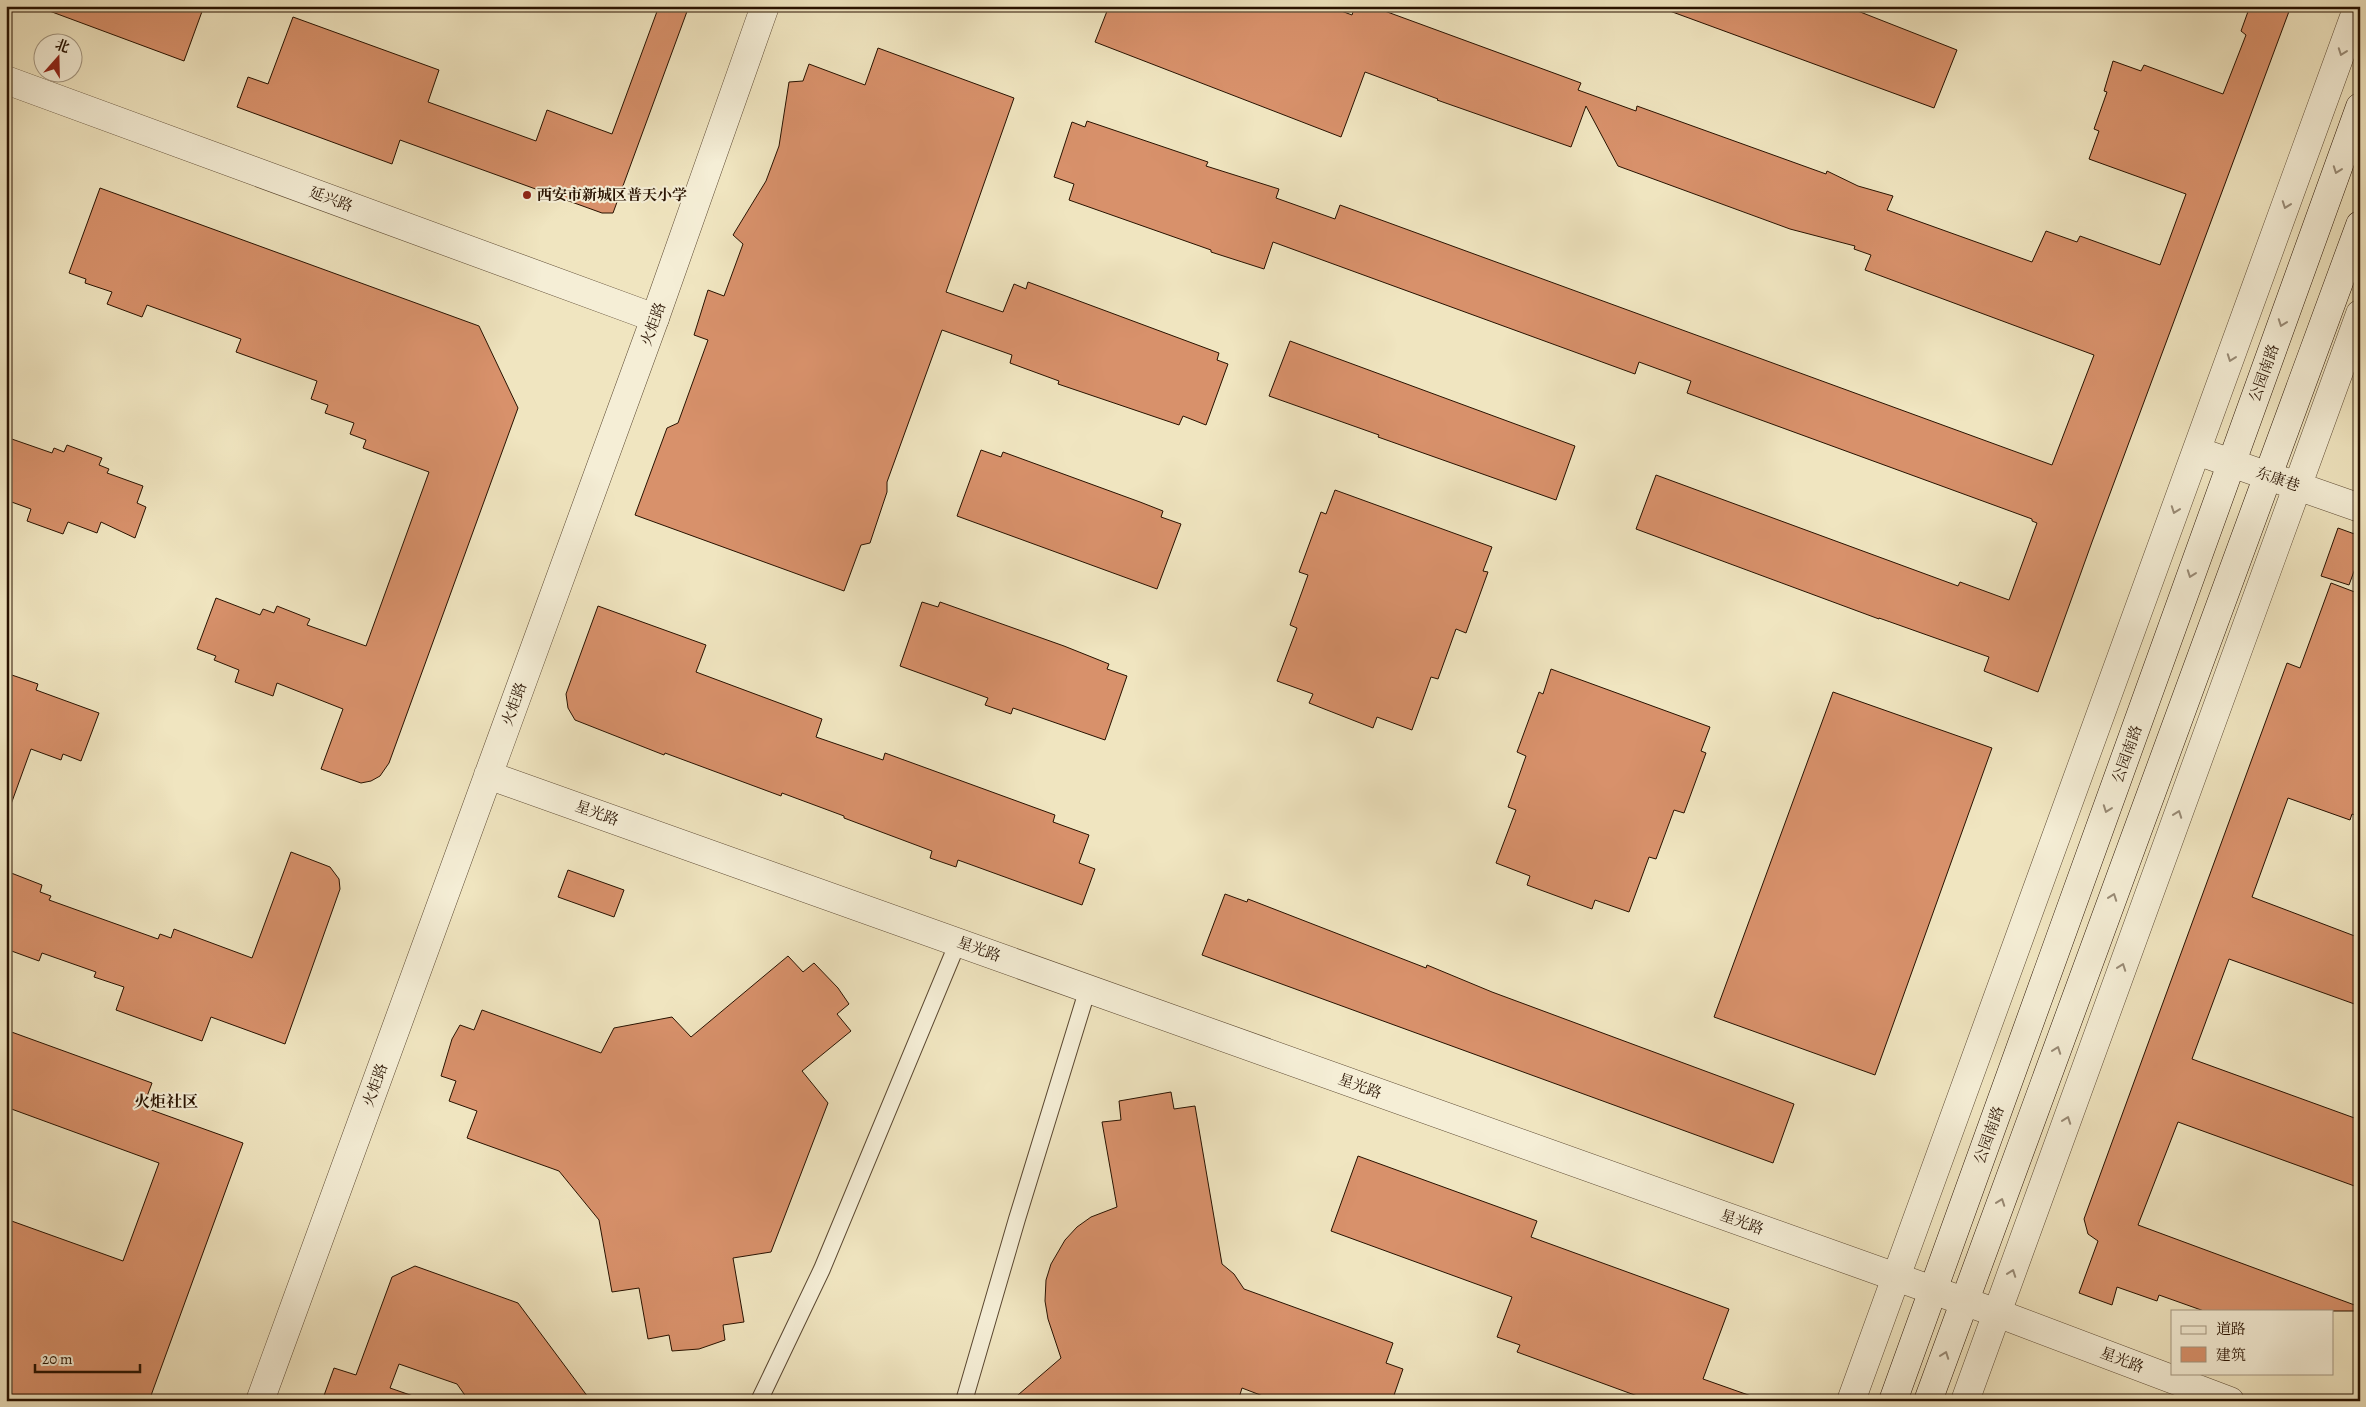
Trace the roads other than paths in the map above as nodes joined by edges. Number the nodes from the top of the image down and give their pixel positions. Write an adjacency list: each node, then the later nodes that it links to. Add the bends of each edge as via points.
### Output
1 (765, 6): 7 (street, 火炬路)
2 (2358, 6): 8 (street, one-way to 8)
3 (6, 80): 7 (street, 延兴路)
4 (2360, 108): 9 (street, 公园南路, one-way to 9)
5 (2360, 225): 10 (street)
6 (2360, 314): 11 (street)
7 (655, 318): 13 (street, 火炬路)
8 (2197, 451): 9 (street, 东康巷); 16 (street, one-way to 16)
9 (2232, 463): 10 (street, 东康巷); 17 (street, 公园南路, one-way to 17)
10 (2268, 475): 11 (street, 东康巷); 18 (street, one-way to 10)
11 (2296, 485): 12 (street, 东康巷); 19 (street, one-way to 11)
12 (2360, 508)
13 (488, 775): 14 (street, 星光路); 20 (street, 火炬路)
14 (958, 942): 15 (street, 星光路); 21 (lane, via 822,1269)
15 (1088, 988): 16 (street, 星光路); 22 (lane)
16 (1896, 1277): 17 (street, 星光路); 23 (street)
17 (1934, 1290): 18 (street, 星光路); 24 (street, 公园南路)
18 (1964, 1301): 19 (street, 星光路); 25 (street, one-way to 18)
19 (1997, 1313): 26 (street); 27 (street, 星光路)
20 (260, 1401)
21 (760, 1401)
22 (964, 1401)
23 (1852, 1401)
24 (1893, 1401)
25 (1928, 1401)
26 (1965, 1401)
27 (2230, 1401)

